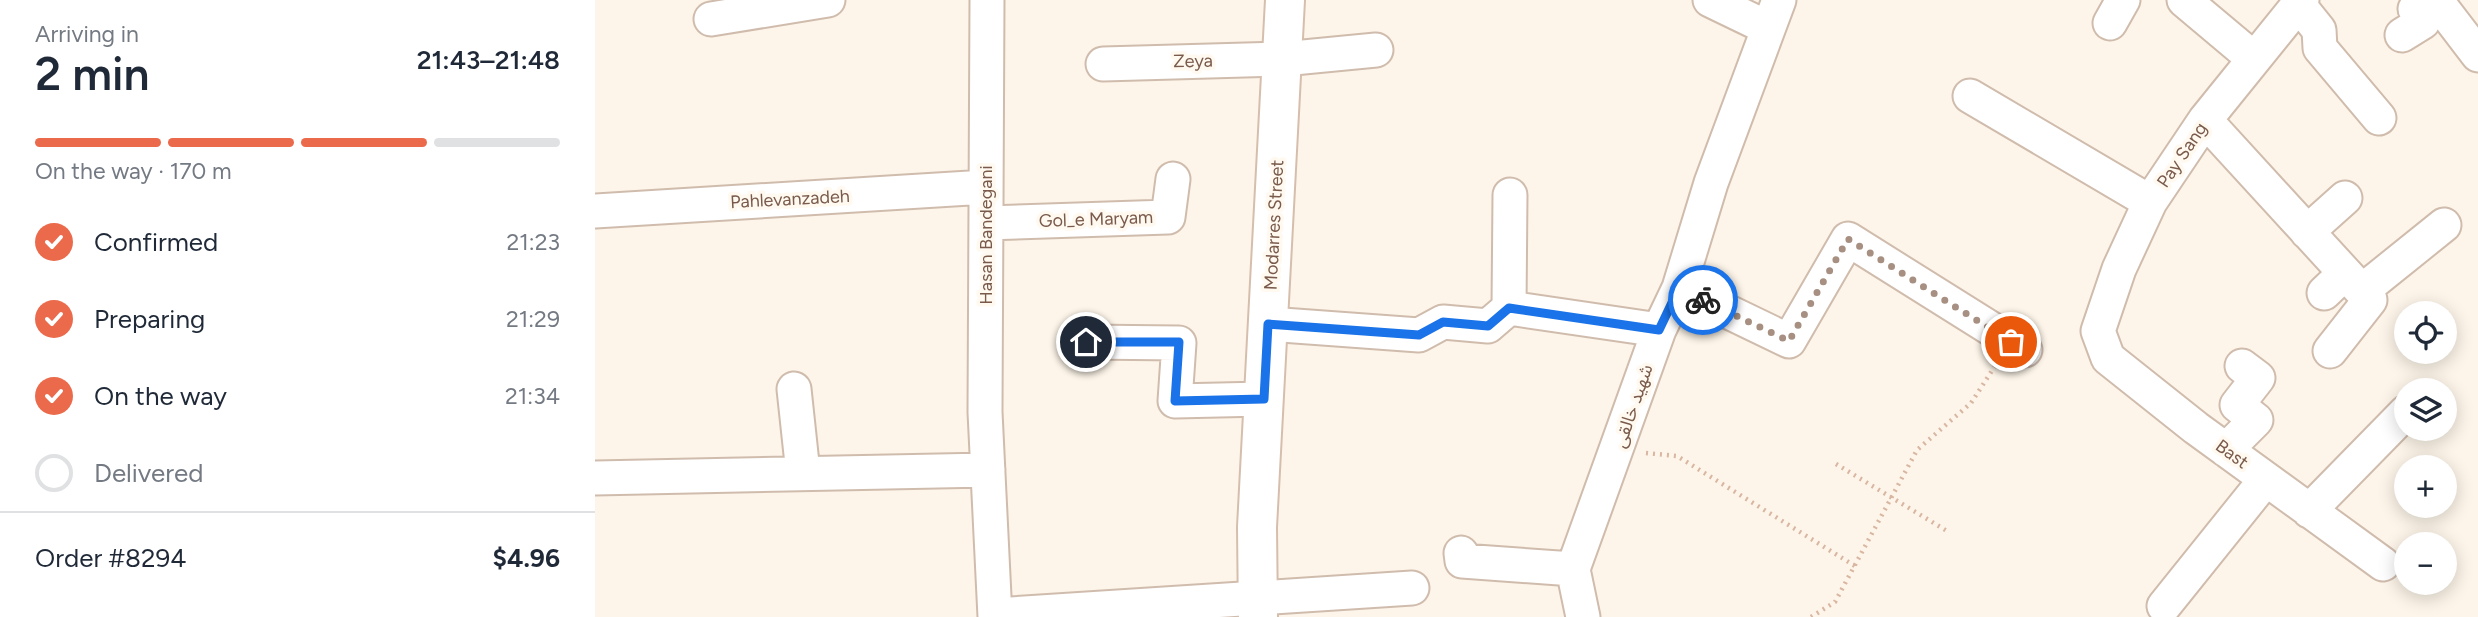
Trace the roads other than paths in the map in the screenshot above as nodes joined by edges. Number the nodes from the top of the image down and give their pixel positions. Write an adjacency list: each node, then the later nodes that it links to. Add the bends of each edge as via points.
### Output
1 (828, 0): 10 (street)
2 (986, 0): 21 (street, Hasan Bandegani)
3 (1286, 0): 15 (main road, Modarres Street)
4 (1710, 0): 9 (street)
5 (2184, 0): 14 (street)
6 (2426, 0): 11 (street, via 2415,9 2423,22)
7 (2436, 0): 13 (street)
8 (2300, 2): 14 (street, Pay Sang); 18 (street, via 2319,30 2320,48)
9 (1773, 14): 30 (street, شهید خالقی, via 1711,183)
10 (711, 19)
11 (2402, 35)
12 (1376, 50): 15 (street, Zeya)
13 (2478, 54)
14 (2253, 58): 19 (street, Pay Sang)
15 (1283, 59): 16 (street, Zeya); 32 (main road, Modarres Street)
16 (1103, 64)
17 (1970, 96): 24 (street)
18 (2379, 118)
19 (2205, 120): 24 (street, Pay Sang); 28 (street)
20 (1173, 179): 26 (street, Gol_e Maryam, via 1168,217)
21 (986, 187): 25 (street, Pahlevanzadeh); 26 (street, Hasan Bandegani)
22 (1510, 195): 31 (street)
23 (2345, 198): 28 (street)
24 (2150, 202): 34 (street, Pay Sang, via 2119,269)
25 (595, 211)
26 (986, 223): 43 (street, Hasan Bandegani)
27 (2444, 225): 29 (street)
28 (2307, 232): 29 (street)
29 (2344, 286): 37 (street, via 2371,300)
30 (1679, 288): 33 (street, شهید خالقی); 36 (street, via 1789,341 1848,239)
31 (1509, 308): 32 (street, via 1488,326 1443,322 1419,335); 33 (street)
32 (1268, 324): 40 (main road, Modarres Street)
33 (1659, 330): 50 (street, شهید خالقی)
34 (2098, 331): 42 (street, Bast, via 2108,358)
35 (1086, 342): 40 (street, via 1179,342 1175,401)
36 (2018, 346)
37 (2330, 351)
38 (2242, 366): 42 (street, via 2258,378 2237,405 2256,420)
39 (794, 389): 44 (street)
40 (1264, 399): 53 (main road, Modarres Street)
41 (2394, 424): 47 (street)
42 (2226, 450): 46 (street, Bast)
43 (988, 470): 44 (street); 54 (street, Hasan Bandegani)
44 (803, 473): 45 (street)
45 (595, 478)
46 (2266, 479): 47 (street, Bast); 52 (street)
47 (2309, 511): 49 (street, Bast)
48 (1461, 553): 50 (street, via 1462,561)
49 (2383, 564)
50 (1573, 569): 55 (street)
51 (1412, 588): 53 (street)
52 (2164, 606)
53 (1258, 607): 54 (street)
54 (995, 616)
55 (1583, 617)

